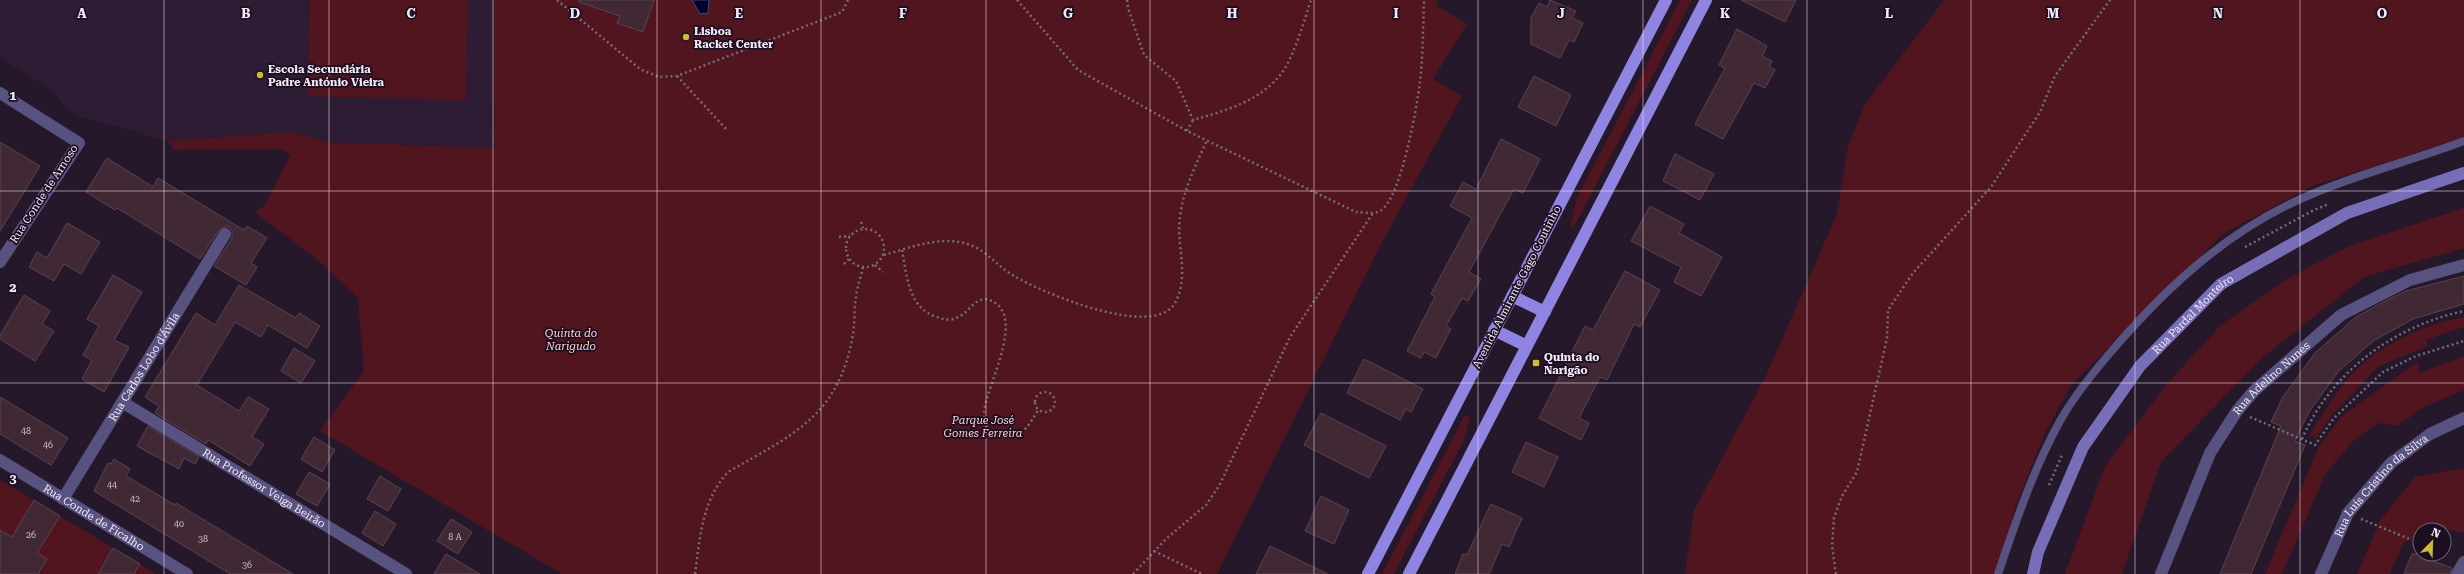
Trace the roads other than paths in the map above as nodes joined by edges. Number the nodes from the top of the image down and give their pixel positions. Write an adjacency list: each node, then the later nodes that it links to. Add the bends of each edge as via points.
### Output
1 (1666, 0): 9 (main road, Avenida Almirante Gago Coutinho)
2 (1706, 0): 10 (main road)
3 (0, 93): 7 (street, Rua Conde de Arnoso, via 79,143)
4 (2464, 141): 22 (lane, via 2305,197 2249,225 2219,245 2178,280 2136,322 2090,376 2060,420 2027,487)
5 (2464, 173): 23 (street, Rua Pardal Monteiro, via 2347,213 2221,284 2140,366 2083,447 2038,552)
6 (225, 234): 13 (street, Rua Carlos Lobo d'Ávila)
7 (0, 262)
8 (2464, 265): 24 (street, Rua Adelino Nunes, via 2410,280 2341,315 2254,391 2237,411 2210,453)
9 (1512, 296): 10 (main road); 11 (main road, Avenida Almirante Gago Coutinho)
10 (1545, 312): 12 (main road)
11 (1494, 330): 12 (main road); 20 (main road, Avenida Almirante Gago Coutinho)
12 (1527, 346): 21 (main road)
13 (122, 402): 16 (street, Rua Carlos Lobo d'Ávila); 19 (street, Rua Professor Veiga Beirão)
14 (2464, 418): 25 (street, Rua Luís Cristino da Silva, via 2430,434 2391,463 2348,513)
15 (0, 460): 16 (street, Rua Conde de Ficalho)
16 (63, 499): 18 (street, Rua Conde de Ficalho)
17 (2464, 562): 26 (street)
18 (187, 574)
19 (406, 574)
20 (1368, 574)
21 (1409, 574)
22 (1998, 574)
23 (2033, 574)
24 (2161, 574)
25 (2321, 574)
26 (2458, 574)

